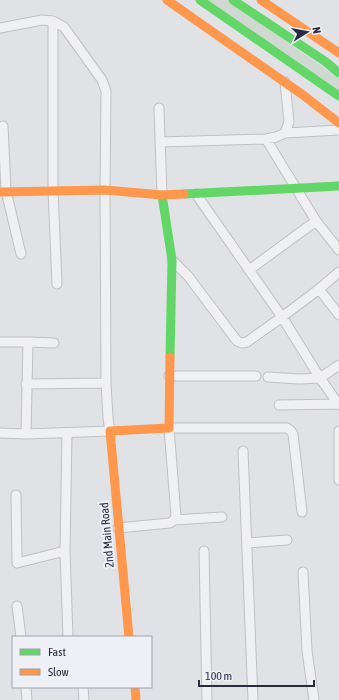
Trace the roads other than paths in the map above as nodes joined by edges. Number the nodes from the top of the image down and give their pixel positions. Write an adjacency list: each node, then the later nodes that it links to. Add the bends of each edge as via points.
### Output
1 (167, 0): 9 (main road)
2 (233, 0): 8 (main road)
3 (261, 0): 7 (main road)
4 (204, 3): 10 (main road)
5 (53, 21): 6 (street, via 42,20); 20 (street); 21 (street, via 64,27 102,80 106,91)
6 (0, 28)
7 (339, 53)
8 (339, 73)
9 (285, 82): 12 (main road); 15 (street, via 289,122)
10 (339, 96)
11 (159, 108): 17 (street)
12 (339, 123)
13 (3, 126): 22 (street)
14 (339, 130): 15 (street)
15 (285, 133): 16 (street)
16 (266, 139): 17 (street); 19 (street)
17 (160, 142): 24 (street)
18 (339, 186): 19 (main road)
19 (296, 189): 23 (main road); 25 (street)
20 (53, 190): 21 (main road); 22 (main road); 31 (street)
21 (105, 190): 24 (main road); 44 (street)
22 (3, 192): 27 (street)
23 (196, 194): 24 (main road); 29 (street)
24 (162, 196): 28 (main road)
25 (316, 222): 26 (street); 29 (street)
26 (339, 250)
27 (21, 254)
28 (172, 260): 34 (street, via 188,276 237,341 247,342); 39 (main road)
29 (249, 270): 34 (street)
30 (339, 272): 32 (street)
31 (57, 284)
32 (319, 289): 33 (street); 34 (street)
33 (339, 315)
34 (282, 318): 42 (street)
35 (0, 342): 36 (street)
36 (28, 342): 37 (street); 43 (street)
37 (54, 343)
38 (339, 365): 42 (street)
39 (170, 376): 40 (street); 47 (main road)
40 (256, 376)
41 (268, 377): 42 (street)
42 (320, 378): 45 (street)
43 (26, 384): 44 (street); 52 (street)
44 (106, 384): 48 (street)
45 (338, 404): 46 (street)
46 (279, 405)
47 (169, 428): 48 (main road); 56 (street, via 287,428 293,434); 58 (street, via 176,516)
48 (110, 431): 51 (street); 59 (main road, 2nd Main Road)
49 (339, 431): 54 (street)
50 (0, 433): 52 (street)
51 (67, 433): 52 (street); 62 (street)
52 (26, 434)
53 (242, 451): 61 (street)
54 (339, 480)
55 (16, 495): 62 (street, via 17,563)
56 (302, 512)
57 (222, 517): 58 (street)
58 (174, 520): 59 (street, via 170,523)
59 (118, 528): 68 (main road, 2nd Main Road)
60 (287, 540): 61 (street)
61 (247, 543): 76 (street)
62 (65, 551): 67 (street)
63 (204, 551): 75 (street)
64 (303, 572): 77 (street, via 307,651)
65 (17, 606): 66 (street)
66 (21, 636)
67 (68, 636)
68 (129, 636)
69 (26, 688): 72 (street)
70 (83, 688): 73 (street)
71 (135, 688): 74 (main road)
72 (27, 700)
73 (84, 700)
74 (136, 700)
75 (207, 700)
76 (253, 700)
77 (314, 700)

